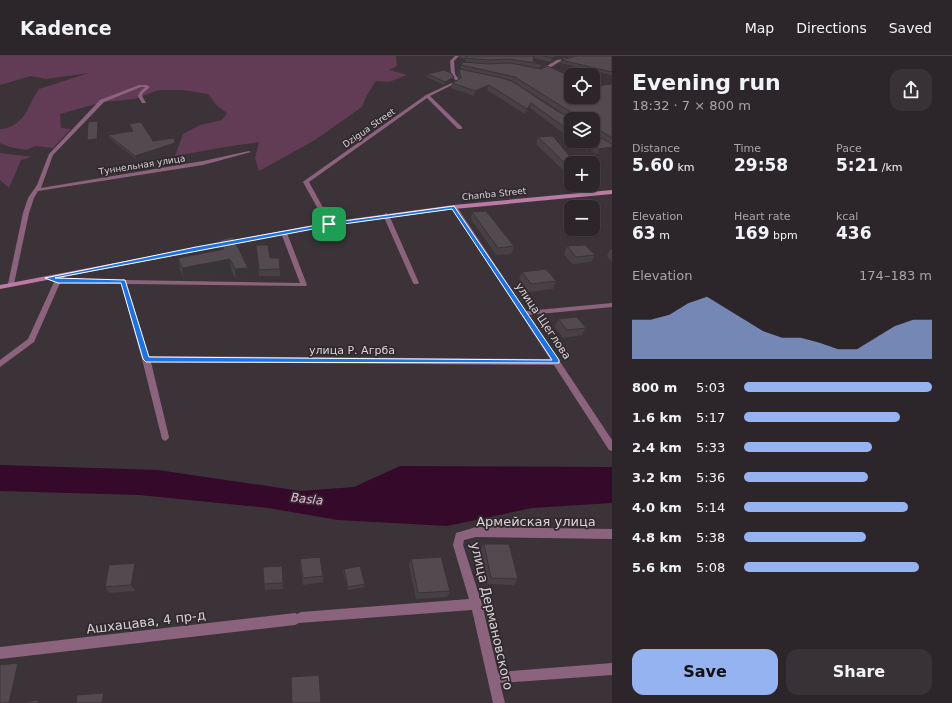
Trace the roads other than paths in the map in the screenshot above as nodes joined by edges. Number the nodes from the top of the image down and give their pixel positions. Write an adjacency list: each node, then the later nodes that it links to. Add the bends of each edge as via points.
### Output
1 (457, 56): 3 (street, Dzigua Street)
2 (583, 56): 5 (street, via 558,61 544,70)
3 (453, 63): 4 (street); 6 (street, Dzigua Street, via 453,74 458,81)
4 (460, 64)
5 (535, 71)
6 (427, 96): 8 (street); 14 (street, Dzigua Street, via 306,182)
7 (144, 102): 10 (street, via 140,96 147,86 102,101 51,154)
8 (460, 128)
9 (249, 152): 10 (street, Туннельная улица, via 196,164)
10 (37, 190): 21 (street, via 26,212)
11 (612, 192): 12 (street, Chanba Street)
12 (454, 207): 13 (street, Chanba Street); 24 (street, улица Щеглова)
13 (386, 215): 14 (street, Chanba Street); 20 (street)
14 (329, 224): 15 (street, Chanba Street)
15 (284, 233): 16 (street, Chanba Street); 19 (street, via 304,285)
16 (66, 274): 17 (street, Chanba Street); 18 (street)
17 (47, 278): 18 (street); 21 (street, Chanba Street)
18 (58, 281): 19 (street); 27 (street, via 31,340)
19 (123, 281): 25 (street)
20 (416, 283)
21 (11, 284): 22 (street, Chanba Street)
22 (0, 287)
23 (612, 305): 24 (street)
24 (524, 313): 26 (street, улица Щеглова)
25 (146, 359): 26 (street, улица Р. Агрба); 28 (street)
26 (557, 362): 29 (street, улица Щеглова)
27 (0, 364)
28 (165, 437)
29 (612, 447)
30 (612, 534): 31 (street, Армейская улица, via 476,532)
31 (460, 536): 32 (street, улица Дермановского, via 458,545)
32 (476, 604): 33 (street, Ашхацава, 4 пр-д, via 298,618); 35 (street, улица Дермановского)
33 (0, 653)
34 (612, 669): 35 (street)
35 (493, 678): 36 (street, улица Дермановского)
36 (499, 703)

